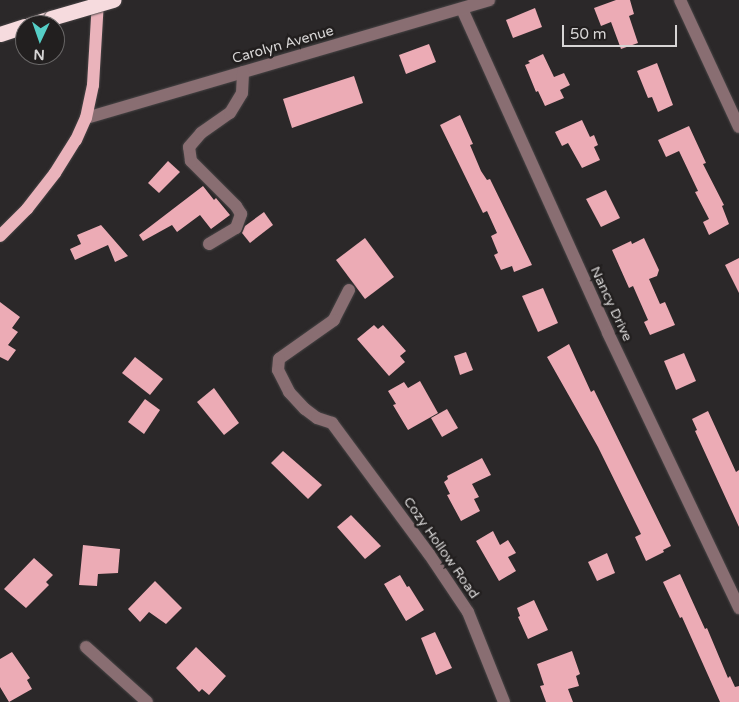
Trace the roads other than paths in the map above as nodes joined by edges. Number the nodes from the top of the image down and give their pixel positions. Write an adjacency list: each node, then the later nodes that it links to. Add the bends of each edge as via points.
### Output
1 (98, 0): 10 (main road, via 93,85)
2 (113, 0): 6 (highway, bridge)
3 (489, 0): 5 (street, Carolyn Avenue)
4 (680, 0): 11 (street)
5 (462, 9): 9 (street, Carolyn Avenue); 15 (street, Nancy Drive, via 608,333)
6 (61, 15)
7 (15, 29): 8 (highway)
8 (0, 34)
9 (243, 72): 10 (street, Carolyn Avenue); 13 (street, via 242,93 230,113 201,133 189,147 191,161 241,214 236,228)
10 (86, 118): 12 (main road, via 55,173 27,209)
11 (739, 127)
12 (0, 236)
13 (209, 244)
14 (349, 290): 18 (street, Cozy Hollow Road, via 334,320 279,359 278,370 289,392 317,418 332,423 429,554 468,612)
15 (739, 608)
16 (86, 647): 17 (street)
17 (147, 702)
18 (504, 702)

